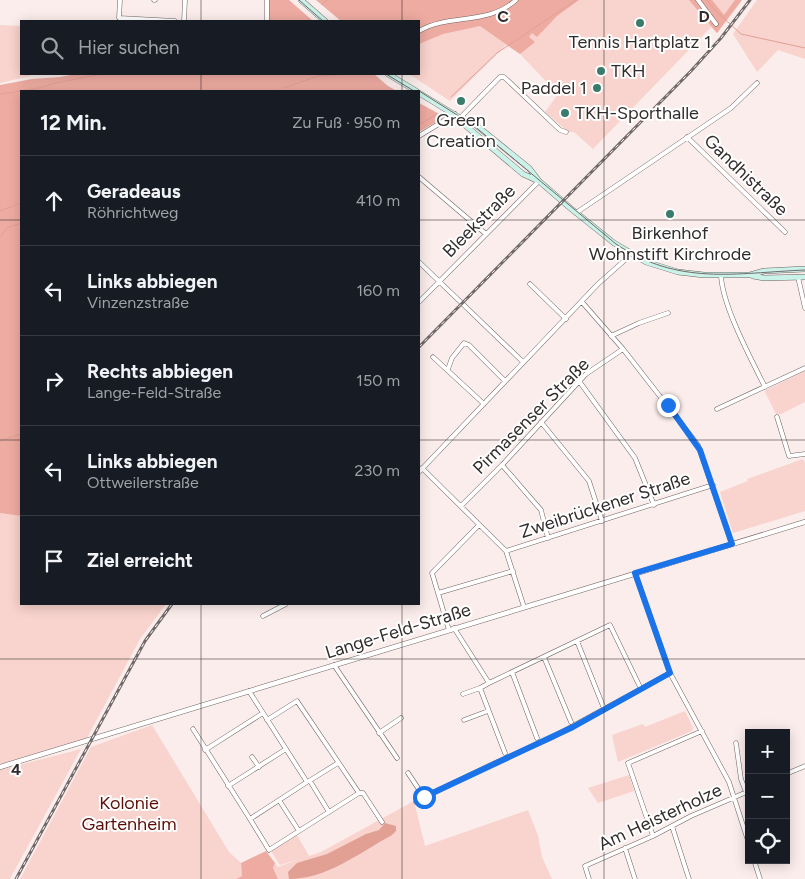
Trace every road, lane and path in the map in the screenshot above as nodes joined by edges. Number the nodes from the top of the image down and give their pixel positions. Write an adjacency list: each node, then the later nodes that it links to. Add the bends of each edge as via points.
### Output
1 (120, 0): 7 (street)
2 (185, 0): 9 (street)
3 (267, 0): 10 (street)
4 (301, 0): 11 (main road)
5 (516, 0): 13 (street, via 495,14 438,23)
6 (698, 0): 12 (street)
7 (119, 20): 8 (street)
8 (132, 20)
9 (184, 20)
10 (267, 20)
11 (324, 20)
12 (716, 24)
13 (420, 31)
14 (390, 75): 16 (main road)
15 (757, 84): 22 (street, via 731,108)
16 (415, 90)
17 (420, 93): 18 (main road)
18 (455, 114): 19 (main road); 21 (street)
19 (460, 118): 20 (street, via 500,76); 24 (main road, via 521,173)
20 (566, 132)
21 (420, 135)
22 (687, 137): 25 (street); 26 (street, Gandhistraße)
23 (420, 178): 27 (street)
24 (538, 181): 25 (main road); 27 (street, Bleekstraße)
25 (576, 213): 28 (main road)
26 (785, 232)
27 (486, 234): 35 (street, Bleekstraße)
28 (629, 253): 32 (main road, via 661,268); 38 (street)
29 (420, 263): 35 (street)
30 (805, 269): 31 (main road)
31 (750, 275): 32 (main road); 33 (main road)
32 (721, 276): 50 (street, via 730,310)
33 (798, 277): 34 (main road); 39 (street)
34 (805, 277)
35 (439, 281): 37 (street, Bleekstraße); 45 (street)
36 (530, 284): 41 (street)
37 (420, 301)
38 (582, 302): 41 (street); 42 (street)
39 (805, 308)
40 (668, 313): 42 (street)
41 (566, 319): 45 (street)
42 (611, 336): 43 (street)
43 (623, 349): 49 (street, Pirmasenser Straße); 58 (street, via 698,445)
44 (433, 357): 47 (street)
45 (524, 362): 48 (street)
46 (805, 368): 50 (street)
47 (448, 369): 48 (street, via 464,343); 51 (street)
48 (505, 381): 51 (street)
49 (579, 381): 54 (street, Pirmasenser Straße); 59 (street, via 635,458)
50 (764, 386): 52 (street)
51 (484, 404): 57 (street)
52 (717, 409)
53 (776, 417): 55 (street, via 789,456)
54 (541, 422): 56 (street, Pirmasenser Straße); 61 (street, via 589,481)
55 (805, 454)
56 (502, 465): 60 (street, Pirmasenser Straße); 64 (street, via 541,510)
57 (420, 470): 60 (street)
58 (713, 485): 59 (street, Zweibrückener Straße); 65 (street)
59 (654, 505): 61 (street, Zweibrückener Straße)
60 (461, 506): 63 (street)
61 (602, 521): 64 (street, Zweibrückener Straße)
62 (805, 522): 65 (street, Lange-Feld-Straße)
63 (479, 525): 66 (street); 69 (street, via 432,573)
64 (548, 538): 66 (street, Zweibrückener Straße)
65 (732, 544): 68 (street, Lange-Feld-Straße)
66 (506, 551): 67 (street)
67 (513, 570): 69 (street); 71 (street)
68 (635, 573): 71 (street, Lange-Feld-Straße); 78 (street)
69 (438, 593): 73 (street)
70 (284, 605): 72 (street)
71 (524, 607): 73 (street, Lange-Feld-Straße)
72 (263, 616)
73 (452, 629): 76 (street, Lange-Feld-Straße); 79 (street)
74 (577, 641): 75 (street); 81 (street, via 610,625); 84 (street)
75 (544, 656): 77 (street); 90 (street)
76 (334, 665): 82 (street, Lange-Feld-Straße); 93 (street)
77 (512, 672): 79 (street); 94 (street)
78 (670, 673): 81 (street); 92 (street)
79 (489, 683): 80 (street)
80 (480, 688): 83 (street); 85 (street)
81 (641, 689): 112 (street, via 540,744)
82 (249, 692): 86 (street); 103 (street, Lange-Feld-Straße)
83 (463, 694)
84 (603, 706)
85 (488, 711): 89 (street); 98 (street)
86 (263, 713): 88 (street); 97 (street)
87 (401, 718): 93 (street)
88 (267, 720): 96 (street); 101 (street, via 297,701)
89 (464, 720)
90 (571, 722)
91 (193, 729): 97 (street)
92 (702, 731): 113 (street); 122 (street, via 628,763)
93 (380, 733): 100 (street)
94 (537, 738)
95 (736, 743): 109 (street, Am Heisterholze)
96 (286, 749): 104 (street); 107 (street)
97 (205, 750): 108 (street)
98 (505, 753)
99 (252, 757): 104 (street)
100 (397, 758)
101 (338, 763): 107 (street); 111 (street)
102 (805, 766): 105 (street)
103 (0, 767)
104 (259, 767): 108 (street)
105 (790, 772)
106 (408, 773): 112 (street)
107 (308, 782): 114 (street); 116 (street)
108 (228, 786): 117 (street)
109 (745, 787)
110 (745, 792): 113 (street, Am Heisterholze)
111 (359, 793): 116 (street); 118 (street)
112 (424, 797): 115 (street)
113 (734, 797): 119 (street, Am Heisterholze); 121 (street)
114 (279, 800): 117 (street); 120 (street)
115 (416, 802)
116 (329, 812): 120 (street)
117 (250, 819): 120 (street, via 269,850)
118 (382, 822)
119 (672, 826): 122 (street, Am Heisterholze); 127 (street)
120 (299, 831)
121 (745, 831)
122 (653, 836): 123 (street, Am Heisterholze)
123 (625, 848): 125 (street, Am Heisterholze, via 585,866); 126 (street)
124 (755, 864): 128 (street)
125 (589, 879)
126 (635, 879)
127 (688, 879)
128 (760, 879)

